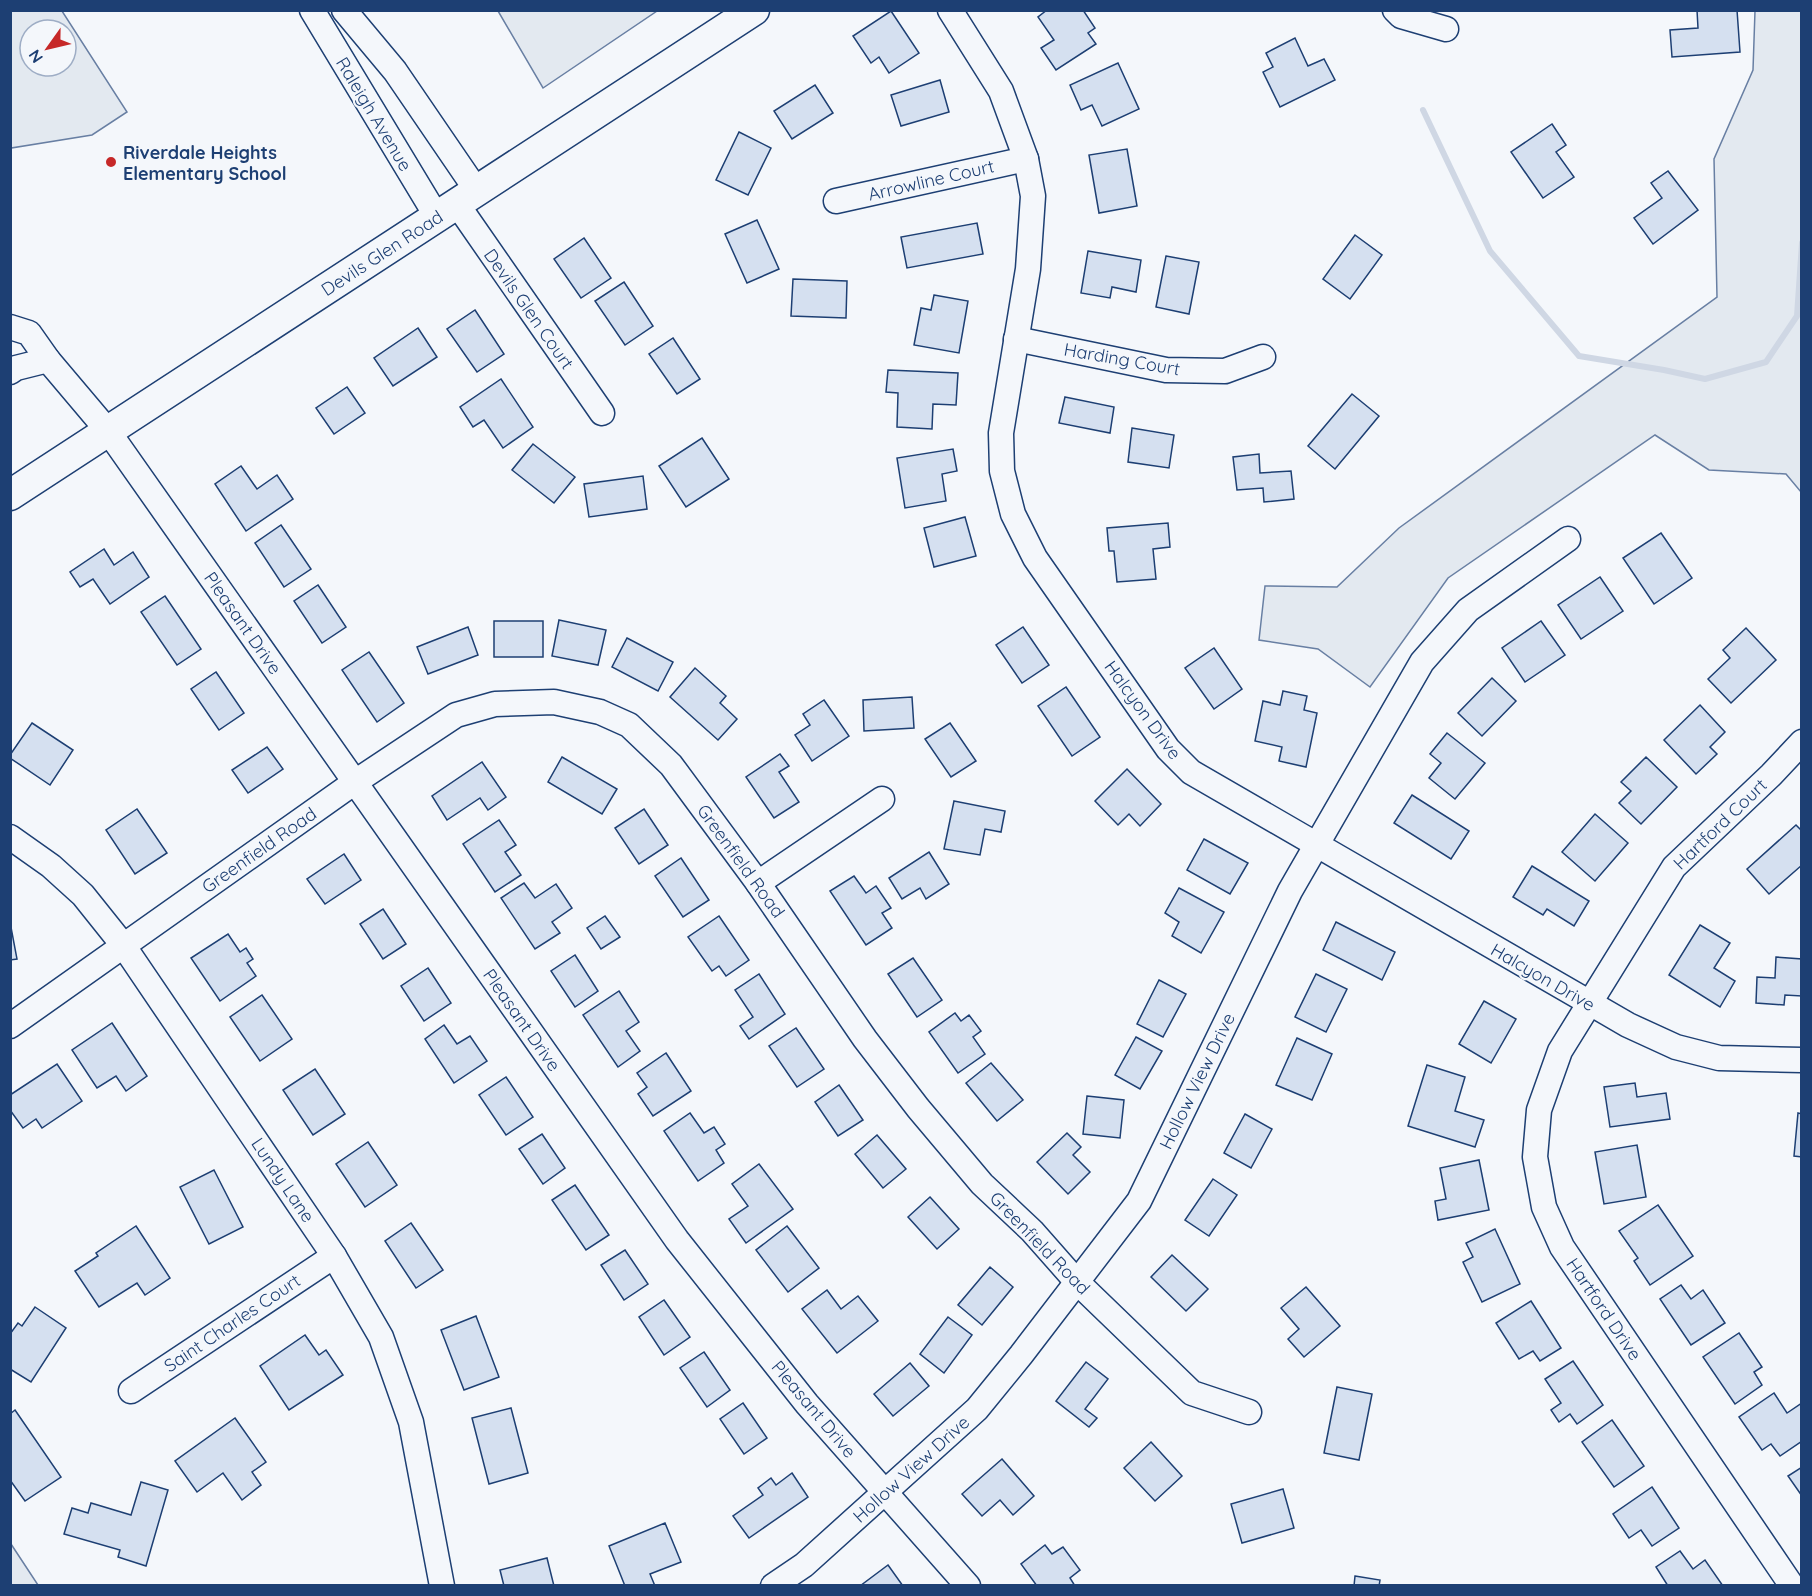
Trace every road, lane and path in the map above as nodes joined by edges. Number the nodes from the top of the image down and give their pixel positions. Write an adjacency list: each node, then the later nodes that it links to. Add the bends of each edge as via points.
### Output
1 (312, 10): 9 (street, Raleigh Avenue)
2 (344, 10): 9 (street, Raleigh Avenue, via 395,71)
3 (754, 10): 9 (main road, Devils Glen Road)
4 (950, 10): 7 (street, Halcyon Drive, via 1002,91)
5 (1395, 10): 6 (street, via 1401,16)
6 (1446, 29)
7 (1026, 159): 8 (street, Arrowline Court); 11 (street, Halcyon Drive, via 1034,196 1028,268)
8 (836, 201)
9 (457, 204): 15 (street, Devils Glen Court); 16 (main road, Devils Glen Road)
10 (10, 327): 13 (street, Pleasant Drive, via 29,333)
11 (1016, 339): 12 (street, Harding Court, via 1166,370 1226,371); 23 (street, Halcyon Drive, via 1001,433 1002,471 1013,514 1035,558 1168,748 1191,772)
12 (1263, 357)
13 (48, 360): 14 (street); 16 (street, Pleasant Drive)
14 (10, 372)
15 (602, 413)
16 (108, 431): 17 (main road, Devils Glen Road); 20 (street, Pleasant Drive)
17 (10, 495)
18 (1568, 539): 23 (street, Hollow View Drive, via 1468,610 1422,662)
19 (1802, 742): 26 (street, Hartford Court, via 1674,867)
20 (355, 782): 24 (street, Greenfield Road, via 456,716 495,704 554,702 600,712 629,725 671,765); 25 (street, Greenfield Road); 33 (street, Pleasant Drive, via 677,1240 807,1404)
21 (882, 799): 24 (street)
22 (10, 837): 25 (street, Lundy Lane, via 83,895)
23 (1315, 845): 26 (street, Halcyon Drive); 30 (street, Hollow View Drive, via 1139,1201)
24 (758, 883): 30 (street, Greenfield Road, via 918,1108 982,1184 1032,1231)
25 (123, 945): 27 (street, Greenfield Road); 29 (street, Lundy Lane)
26 (1590, 1004): 28 (street, Halcyon Drive, via 1676,1047 1719,1058); 37 (street, Hartford Drive, via 1560,1051 1539,1110 1535,1157 1544,1207 1562,1247)
27 (10, 1026)
28 (1802, 1060)
29 (334, 1256): 31 (street, Saint Charles Court); 34 (street, Lundy Lane, via 381,1337 411,1422)
30 (1077, 1282): 32 (street, Greenfield Road, via 1192,1393); 33 (street, Hollow View Drive, via 977,1409)
31 (131, 1391)
32 (1250, 1412)
33 (886, 1492): 35 (street, Hollow View Drive, via 804,1565); 36 (street, Pleasant Drive)
34 (442, 1586)
35 (773, 1586)
36 (968, 1586)
37 (1792, 1586)

